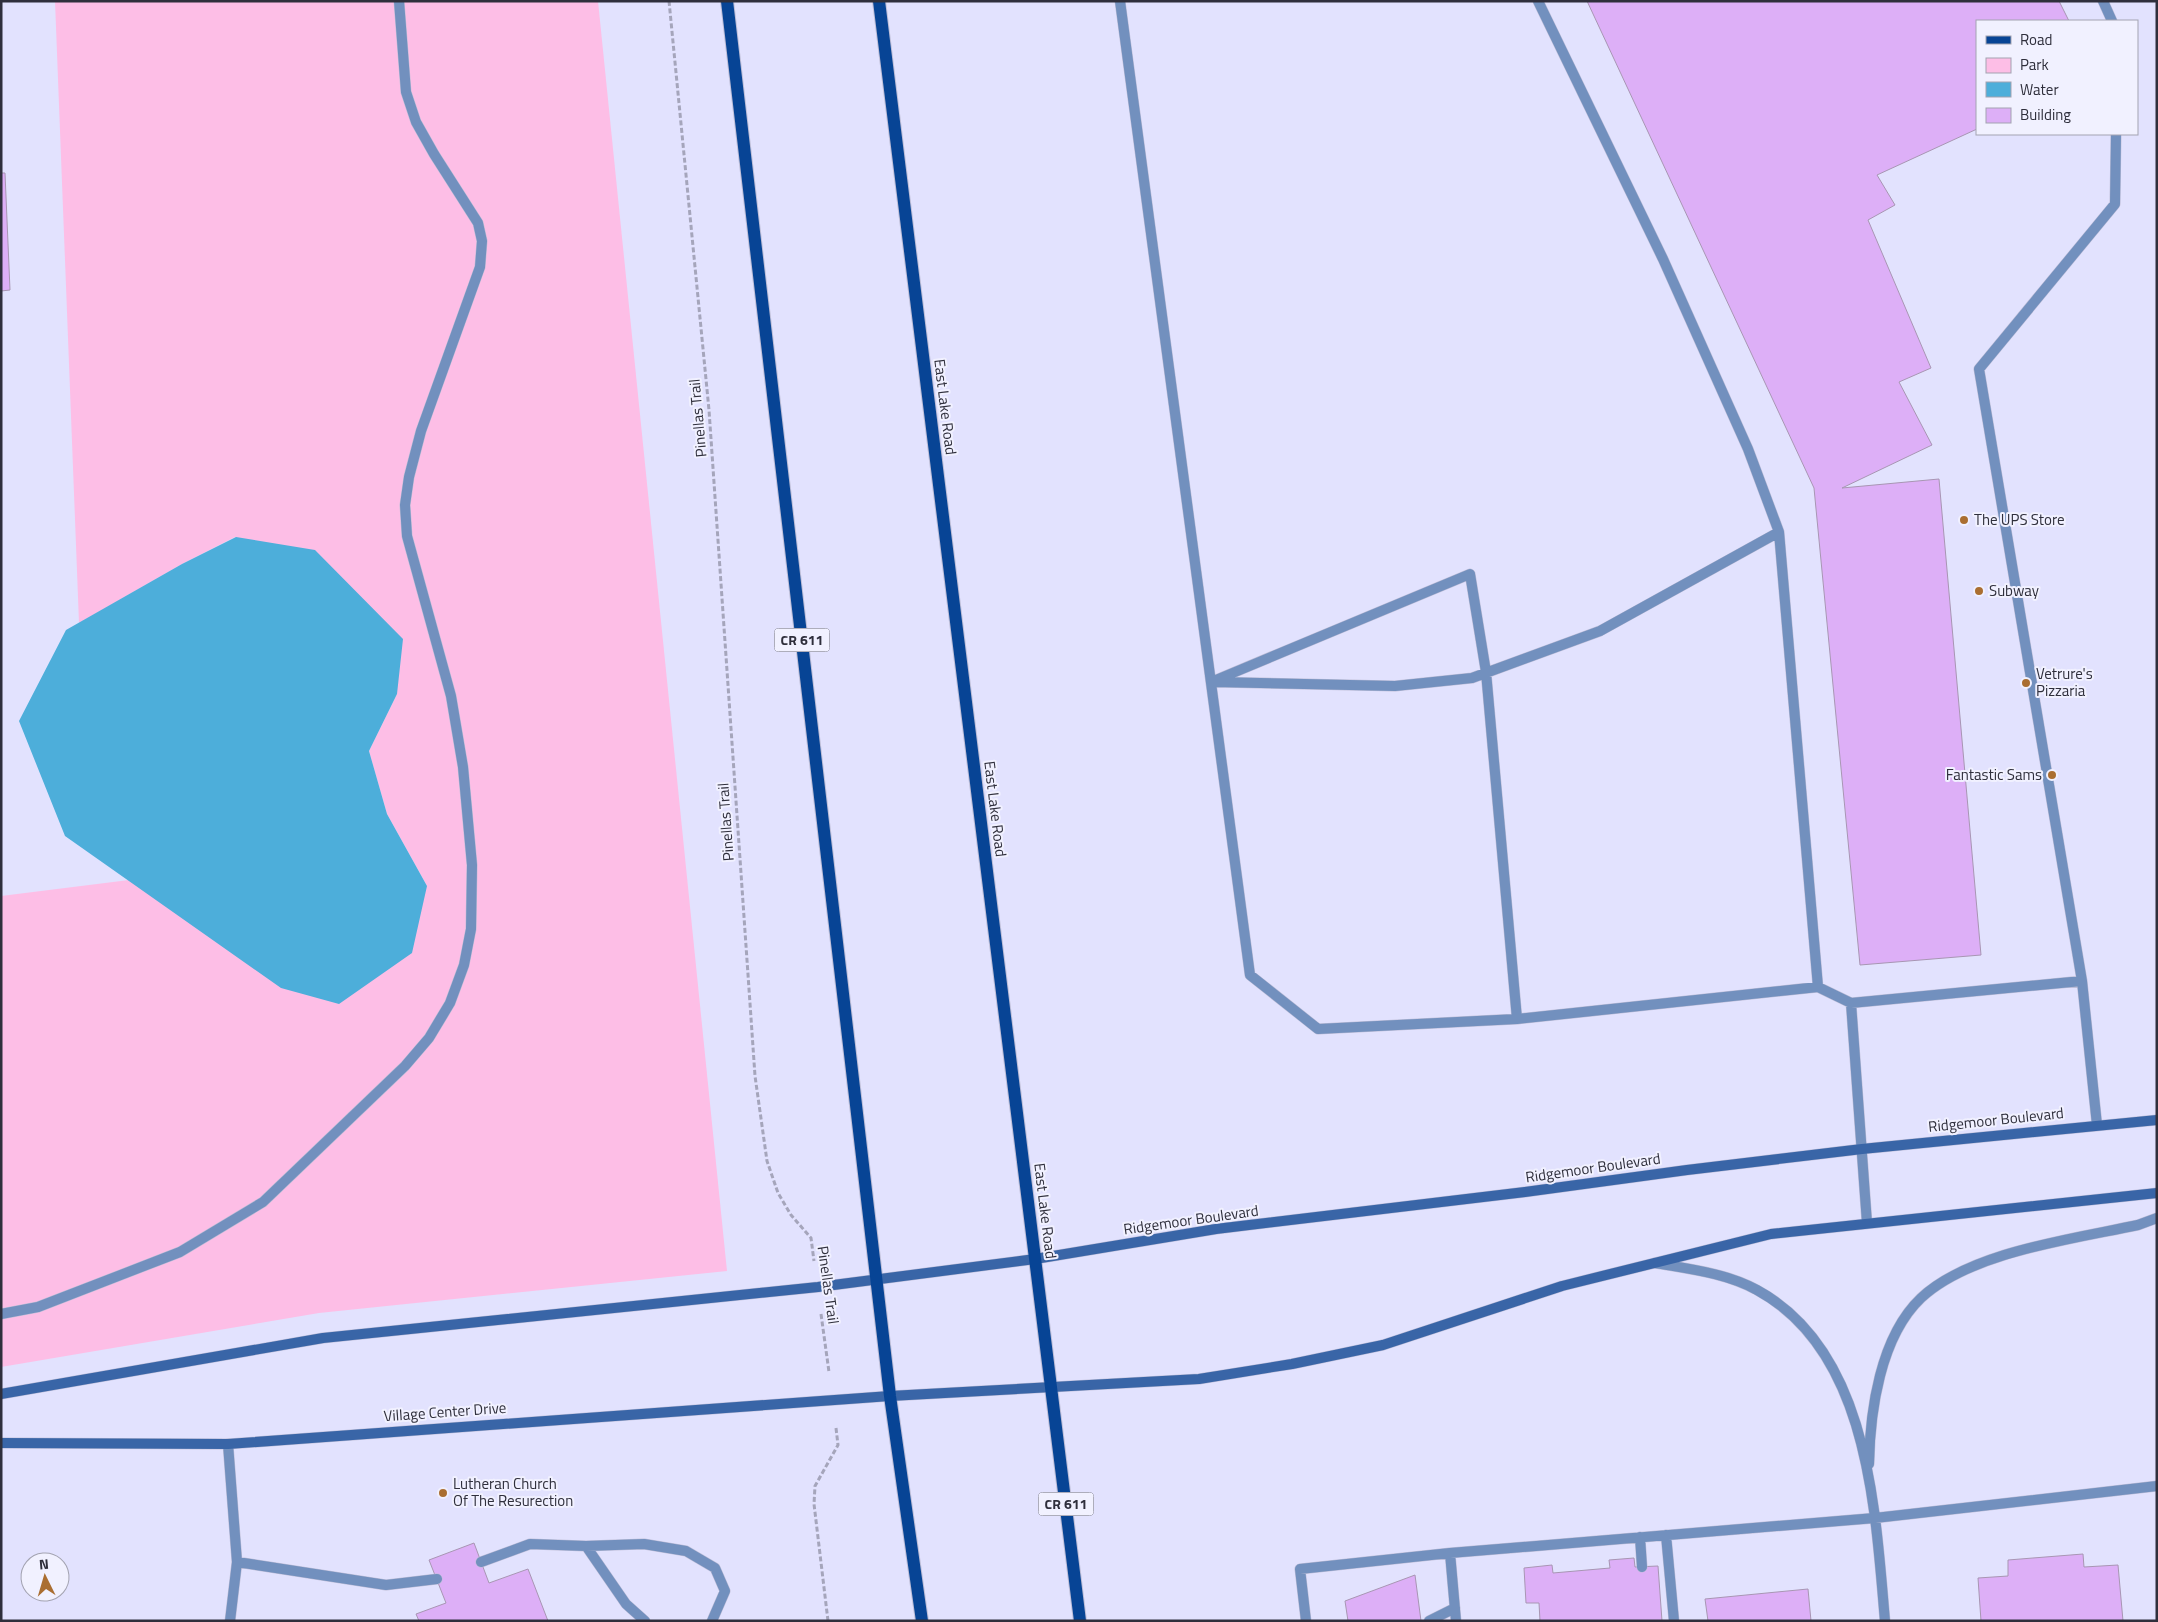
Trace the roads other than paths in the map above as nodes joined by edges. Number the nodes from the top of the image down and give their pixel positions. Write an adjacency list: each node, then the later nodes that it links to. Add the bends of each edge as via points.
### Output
1 (399, 1): 25 (lane, via 406,92 416,122 478,223 482,241 480,267 421,431 409,477 406,505 407,536 451,696 463,767 472,865 471,929 464,965 450,1002 429,1038 263,1202 180,1252 38,1307)
2 (727, 1): 24 (main road, CR 611)
3 (879, 1): 22 (main road, East Lake Road / CR 611)
4 (1120, 1): 11 (lane)
5 (1538, 1): 9 (lane, via 1664,259 1748,449)
6 (2103, 1): 7 (lane)
7 (2112, 20)
8 (2116, 135): 12 (lane, via 2116,204 1979,368)
9 (1779, 532): 10 (lane, via 1600,631); 13 (lane)
10 (1486, 672): 11 (lane, via 1472,678 1394,686); 11 (lane, via 1470,574); 15 (lane)
11 (1211, 682): 15 (lane, via 1250,975 1318,1029)
12 (2082, 981): 14 (lane); 17 (lane)
13 (1818, 987): 14 (lane); 15 (lane)
14 (1851, 1003): 18 (lane)
15 (1517, 1019)
16 (2157, 1120): 17 (street, Ridgemoor Boulevard)
17 (2097, 1125): 18 (street, Ridgemoor Boulevard)
18 (1862, 1149): 21 (lane); 22 (street, Ridgemoor Boulevard, via 1216,1230)
19 (2157, 1193): 21 (street)
20 (2157, 1218): 31 (lane, via 1995,1258 1969,1267 1920,1298 1888,1348 1870,1420)
21 (1867, 1223): 23 (street, via 1771,1234)
22 (1035, 1259): 24 (street, Ridgemoor Boulevard); 26 (main road, East Lake Road / CR 611)
23 (1652, 1262): 26 (street, via 1562,1286 1383,1345 1199,1379); 31 (lane, via 1721,1275 1757,1289 1786,1309 1808,1330 1842,1385)
24 (877, 1279): 27 (street, via 323,1338); 28 (main road, CR 611)
25 (1, 1314)
26 (1051, 1387): 28 (street, Village Center Drive); 47 (main road, East Lake Road / CR 611)
27 (1, 1394)
28 (890, 1396): 30 (street, Village Center Drive); 46 (main road, CR 611)
29 (1, 1443): 30 (street, Village Center Drive)
30 (228, 1444): 38 (lane)
31 (1868, 1473): 33 (lane)
32 (2157, 1486): 33 (lane)
33 (1876, 1518): 34 (lane); 52 (lane)
34 (1666, 1536): 35 (lane); 51 (lane)
35 (1640, 1537): 37 (lane); 40 (lane)
36 (586, 1546): 39 (lane, via 530,1544); 44 (lane, via 626,1604); 45 (lane, via 644,1544 686,1551 715,1568 724,1592)
37 (1450, 1553): 42 (lane); 48 (lane, via 1300,1569)
38 (237, 1562): 41 (lane, via 386,1585); 43 (lane)
39 (481, 1562)
40 (1642, 1567)
41 (437, 1579)
42 (1455, 1608): 49 (lane); 50 (lane)
43 (230, 1621)
44 (645, 1621)
45 (712, 1621)
46 (922, 1621)
47 (1080, 1621)
48 (1306, 1621)
49 (1429, 1621)
50 (1456, 1621)
51 (1674, 1621)
52 (1885, 1621)

